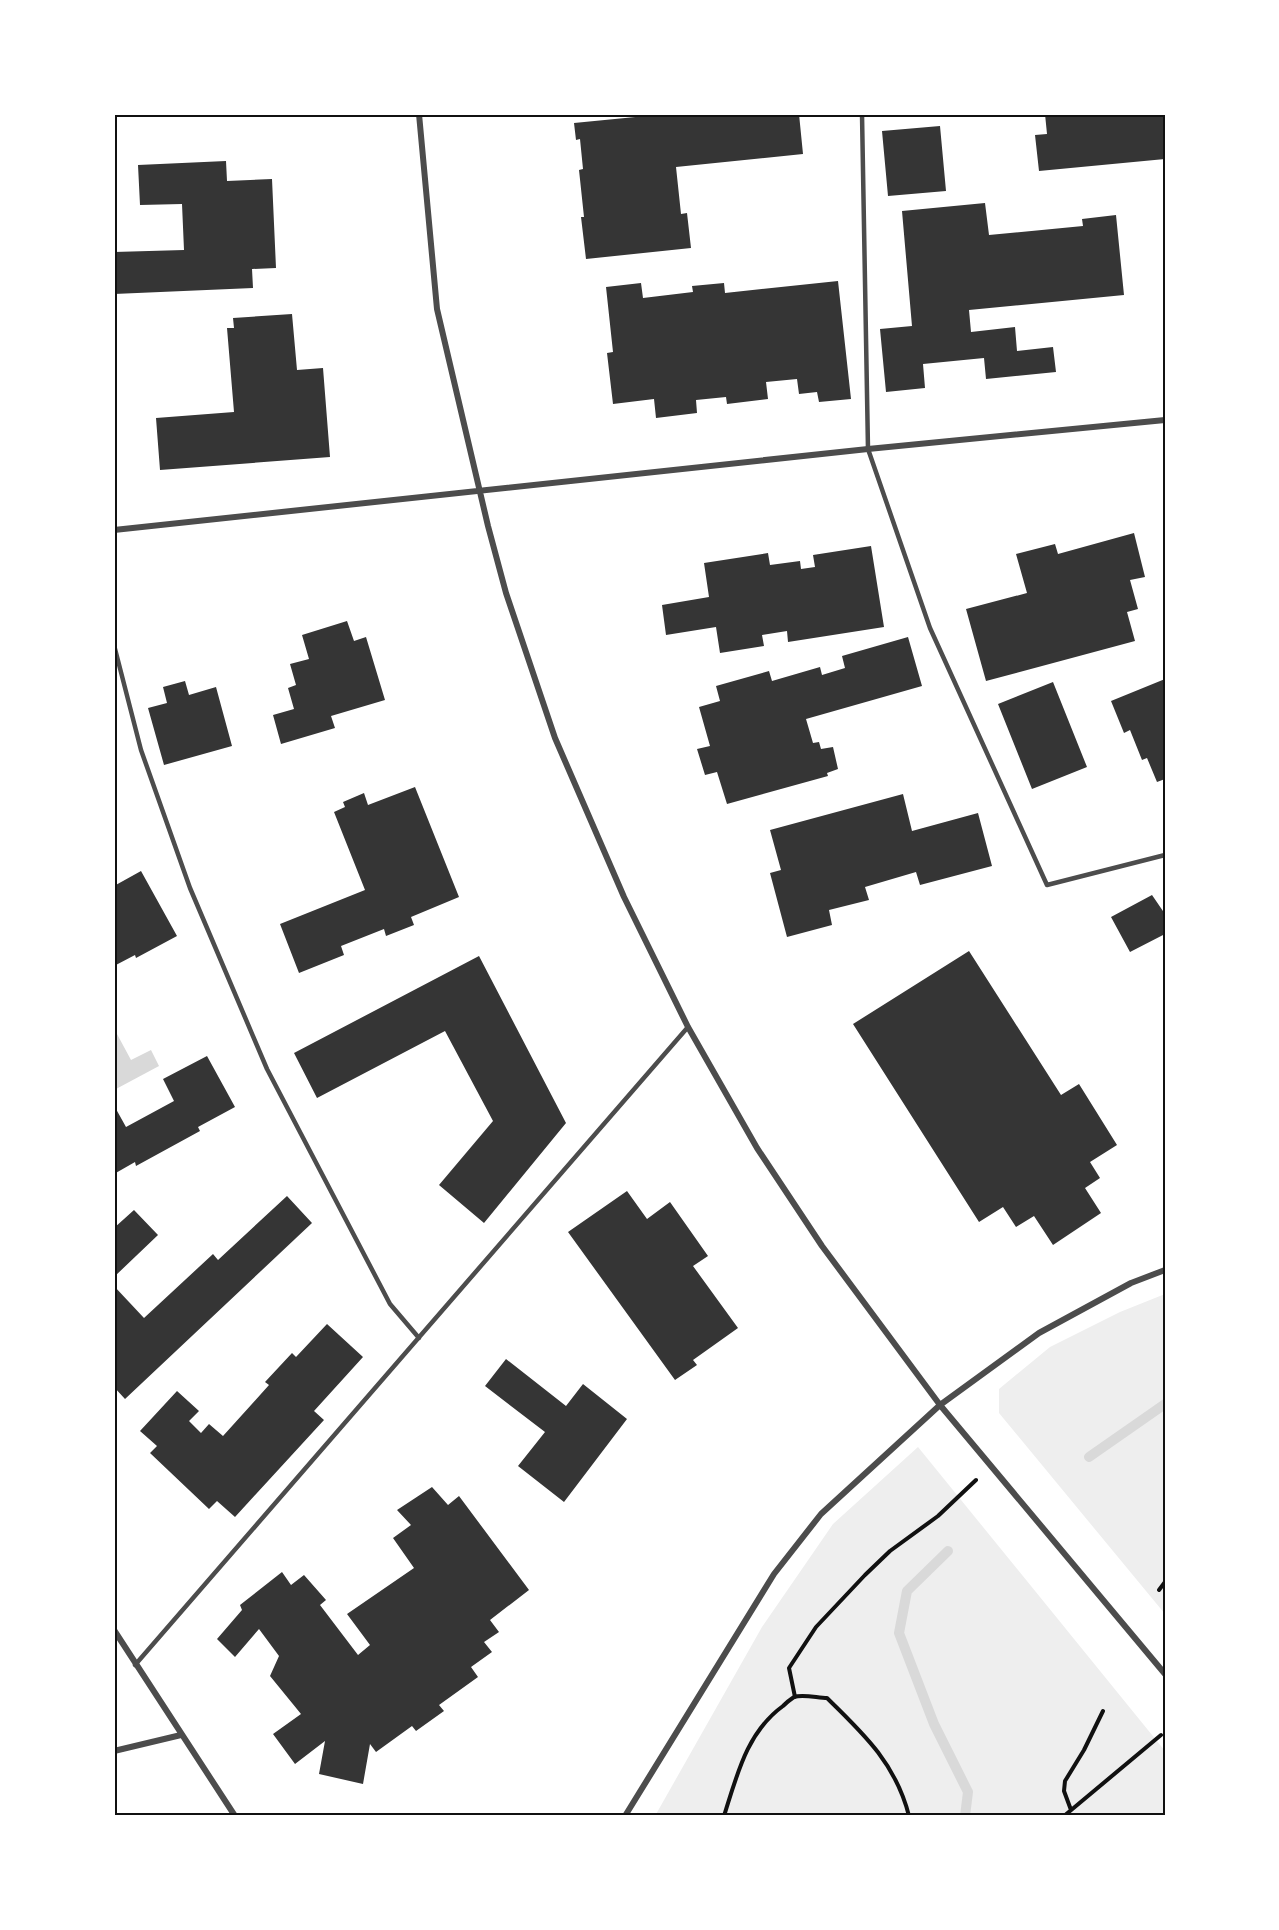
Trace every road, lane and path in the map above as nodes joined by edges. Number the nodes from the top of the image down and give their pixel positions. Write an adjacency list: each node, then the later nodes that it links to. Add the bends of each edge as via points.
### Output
1 (419, 114): 5 (street, via 437,309)
2 (862, 114): 4 (lane)
3 (1165, 420): 4 (street)
4 (868, 449): 5 (street); 8 (lane, via 930,627 1047,885)
5 (479, 491): 6 (street); 9 (street, via 506,593 555,738 624,897)
6 (114, 530)
7 (114, 645): 11 (lane, via 141,750 190,888 267,1069 390,1304)
8 (1165, 855)
9 (688, 1027): 11 (lane); 12 (street, via 758,1148 815,1236)
10 (1165, 1270): 12 (street, via 1131,1283 1039,1333)
11 (419, 1338): 17 (lane)
12 (940, 1405): 13 (street); 26 (street, via 821,1514 774,1574)
13 (991, 1466): 18 (street); 19 (path, via 938,1516 890,1551 816,1627 789,1668)
14 (1165, 1582): 15 (path)
15 (1158, 1590)
16 (114, 1630): 17 (street)
17 (135, 1665): 22 (street)
18 (1165, 1674)
19 (795, 1697): 27 (path, via 758,1729 749,1744); 28 (path, via 827,1698 866,1736 887,1762)
20 (1103, 1711): 24 (path, via 1065,1781 1064,1791)
21 (1161, 1735): 24 (path)
22 (182, 1736): 23 (street); 25 (street)
23 (114, 1751)
24 (1071, 1810): 29 (path)
25 (236, 1816)
26 (625, 1816)
27 (724, 1816)
28 (909, 1816)
29 (1064, 1816)

